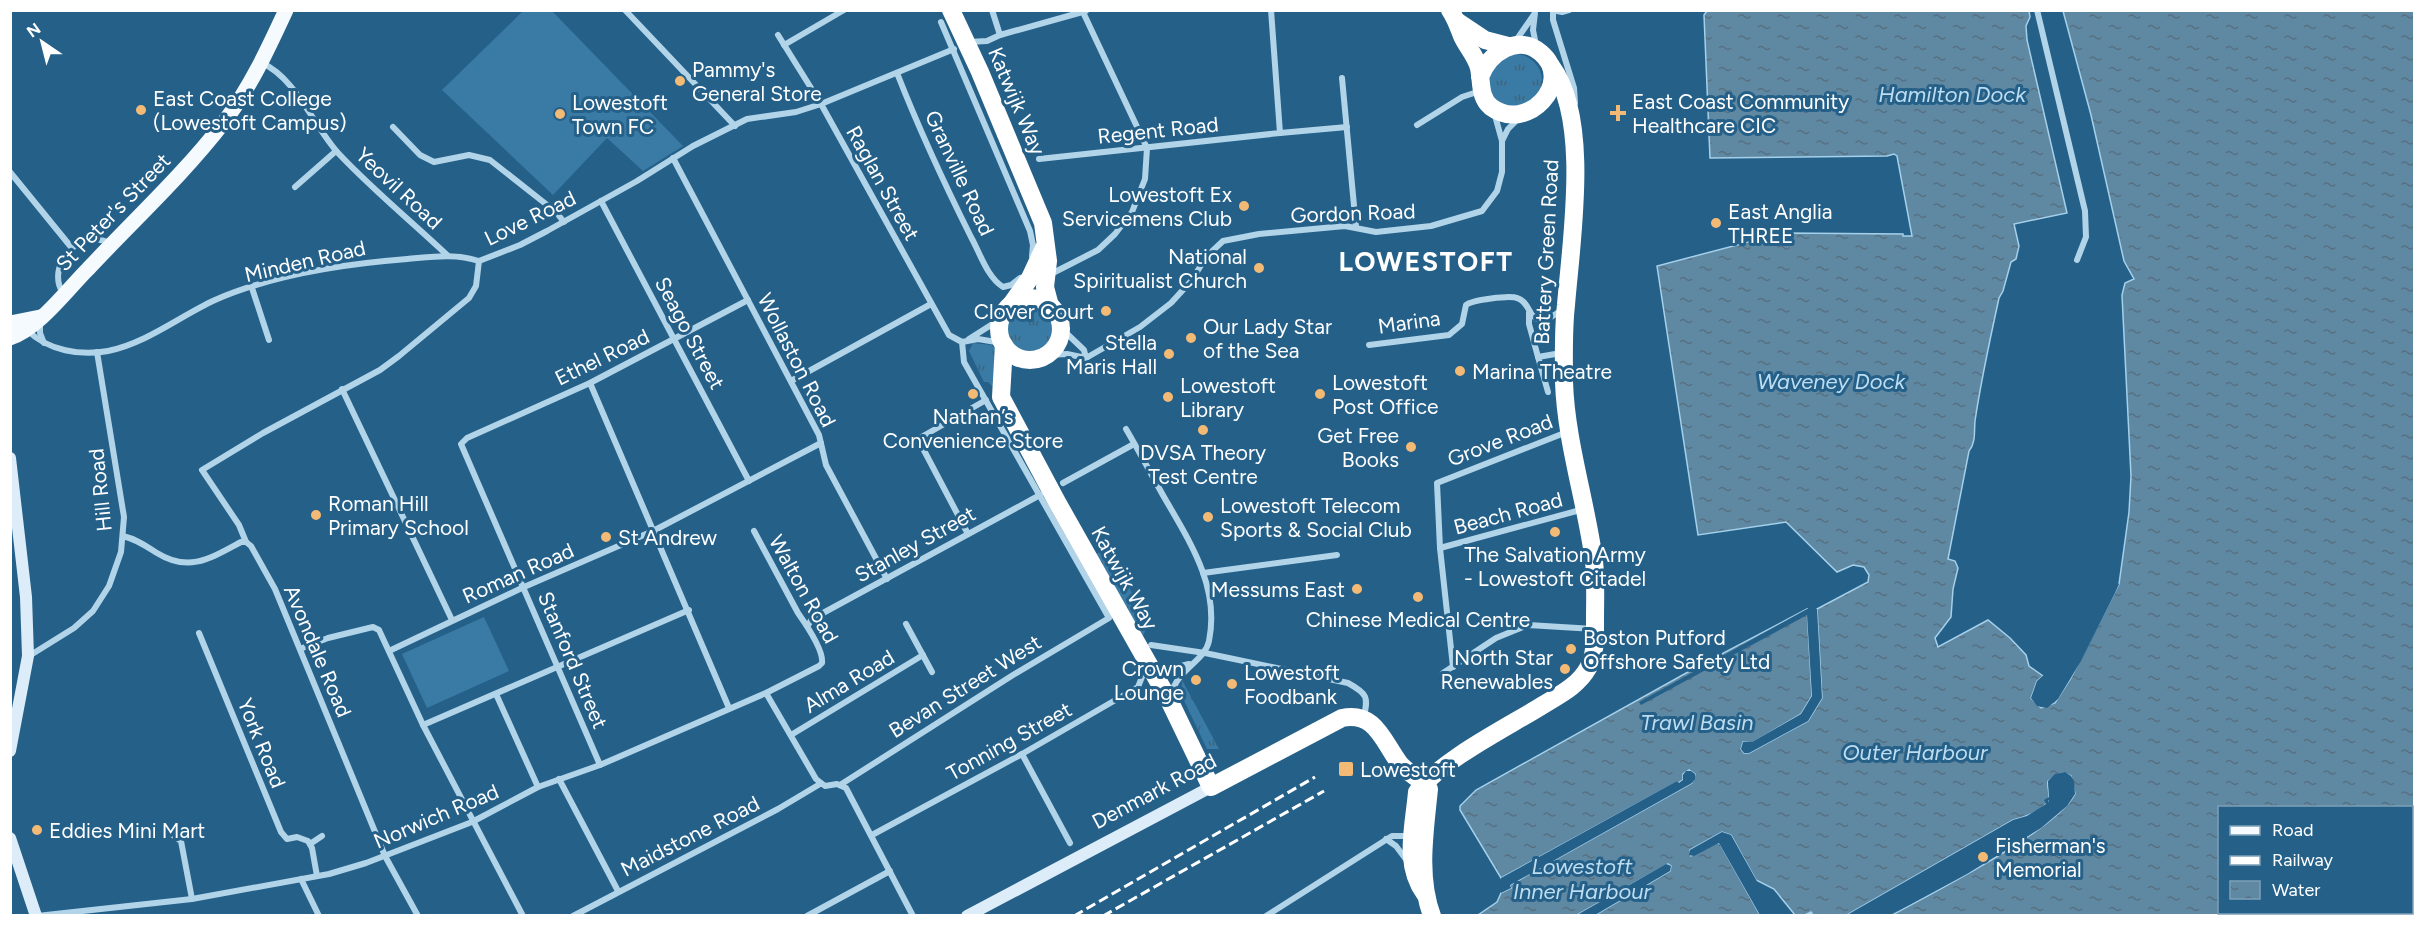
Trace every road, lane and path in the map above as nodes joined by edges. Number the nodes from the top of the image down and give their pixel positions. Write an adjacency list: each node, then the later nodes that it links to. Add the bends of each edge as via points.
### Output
1 (286, 10): 19 (main road, St Peter's Street)
2 (625, 10): 28 (street)
3 (844, 10): 15 (street)
4 (992, 10): 14 (street)
5 (1270, 10): 31 (street)
6 (1569, 10): 9 (street)
7 (2037, 10): 46 (street, via 2086,217 2086,237)
8 (1084, 11): 14 (street, Love Road); 33 (street)
9 (1553, 11): 26 (street, Battery Green Road, via 1574,88)
10 (1535, 12): 16 (street); 18 (street, via 1534,38)
11 (946, 16): 17 (highway, Katwijk Way)
12 (1454, 16): 16 (highway, via 1485,40); 22 (highway, via 1476,61)
13 (778, 35): 15 (street, Raglan Street)
14 (1000, 35): 17 (street, Love Road)
15 (784, 45): 23 (street, Raglan Street)
16 (1511, 45): 18 (highway, via 1522,44); 22 (highway, via 1490,60)
17 (961, 46): 20 (street, Love Road); 20 (street, Granville Road, via 966,78 1032,237 1033,255 1023,274 1011,285 998,284 947,189); 43 (highway, Katwijk Way, via 1034,198)
18 (1545, 59): 25 (highway, via 1551,88); 26 (highway, Battery Green Road, via 1559,78)
19 (262, 63): 34 (street, Yeovil Road, via 280,74); 42 (main road, St Peter's Street, via 224,121 155,202)
20 (897, 73): 23 (street, Love Road)
21 (1342, 78): 30 (street)
22 (1481, 84): 24 (highway); 27 (street)
23 (821, 104): 28 (street, Love Road, via 796,112 755,117); 52 (street, Raglan Street)
24 (1491, 106): 25 (highway, via 1503,113); 32 (street, Gordon Road)
25 (1529, 111): 26 (highway, via 1553,107); 32 (street, via 1508,129)
26 (1572, 121): 54 (highway, Battery Green Road, via 1574,189)
27 (1417, 125)
28 (735, 126): 35 (street, Love Road)
29 (393, 127): 40 (street, via 420,155 434,162 469,155 490,160)
30 (1347, 127): 31 (street, Regent Road); 41 (street)
31 (1281, 131): 33 (street, Regent Road)
32 (1502, 141): 41 (street, Gordon Road, via 1500,183 1482,211 1431,226 1376,232)
33 (1147, 148): 36 (street, Regent Road); 48 (street, via 1145,180 1132,212 1115,234 1098,250)
34 (336, 151): 38 (street); 45 (street, Yeovil Road)
35 (673, 158): 39 (street, Love Road); 51 (street, Wollaston Road)
36 (1040, 159)
37 (10, 172): 44 (street)
38 (296, 186)
39 (601, 201): 40 (street, Love Road); 62 (street, Seago Street)
40 (564, 222): 47 (street, Love Road)
41 (1356, 227): 72 (street, Gordon Road, via 1259,234 1223,241 1171,303 1140,327)
42 (112, 244): 44 (street, via 91,238); 50 (main road, St Peter's Street)
43 (1046, 245): 48 (highway, Katwijk Way); 56 (highway, via 1030,278)
44 (71, 247): 50 (street, via 59,275)
45 (447, 255): 47 (street, Minden Road); 49 (street, Minden Road, via 368,262 282,278)
46 (2077, 260)
47 (479, 261): 75 (street, Love Road, via 476,286 469,298 399,356)
48 (1046, 277): 53 (highway, Katwijk Way)
49 (252, 288): 63 (street); 68 (street, Minden Road, via 217,300 127,346)
50 (64, 294): 57 (main road, St Peter's Street)
51 (748, 300): 62 (street, Ethel Road); 73 (street, Wollaston Road)
52 (931, 304): 64 (street, Raglan Street, via 949,335); 73 (street)
53 (1050, 306): 56 (highway, via 1026,299 1014,303); 59 (highway)
54 (1565, 308): 55 (street, via 1545,319); 69 (highway, Battery Green Road)
55 (1529, 313): 67 (street, Marina, via 1517,297 1473,301 1466,305 1462,324 1449,335); 70 (street)
56 (1003, 315): 64 (street); 66 (highway)
57 (40, 317): 58 (main road); 60 (main road, St Peter's Street); 65 (street)
58 (10, 323)
59 (1061, 328): 71 (highway, via 1059,341); 72 (street, via 1084,350)
60 (27, 330): 61 (main road, St Peter's Street); 65 (street, Minden Road)
61 (10, 339)
62 (674, 339): 74 (street, Ethel Road); 85 (street, Seago Street)
63 (269, 340)
64 (964, 341): 66 (street, via 984,339); 77 (street, via 964,362)
65 (44, 343): 68 (street, Minden Road, via 62,350)
66 (1003, 344): 71 (highway, via 1016,357); 77 (highway)
67 (1369, 345)
68 (97, 352): 92 (street, Hill Road, via 124,517)
69 (1564, 353): 70 (street); 79 (highway, Battery Green Road)
70 (1538, 357): 76 (street)
71 (1041, 358): 72 (street, via 1067,354); 77 (highway, via 1012,372)
72 (1086, 358)
73 (791, 381): 81 (street, Wollaston Road)
74 (590, 383): 80 (street, Ethel Road); 89 (street)
75 (342, 389): 84 (street, Love Road); 100 (street)
76 (1548, 393)
77 (993, 396): 87 (street); 91 (street, via 918,439); 114 (highway, Katwijk Way, via 1046,483)
78 (1126, 429): 82 (street)
79 (1570, 431): 88 (highway, Battery Green Road); 94 (street, Grove Road, via 1441,480 1436,486)
80 (467, 438): 98 (street, Stanford Street, via 461,449)
81 (821, 443): 85 (street, Roman Road); 97 (street, Wollaston Road, via 826,465)
82 (1134, 444): 86 (street); 96 (street)
83 (10, 458): 110 (street, via 26,597)
84 (202, 470): 93 (street, Avondale Road)
85 (749, 481): 89 (street, Roman Road)
86 (1063, 483)
87 (1040, 495): 91 (street, Stanley Street); 131 (street, Bevan Street West, via 1109,618)
88 (1585, 509): 94 (street, Beach Road); 103 (highway, Battery Green Road, via 1594,562)
89 (653, 531): 98 (street, Roman Road); 99 (street)
90 (754, 531): 102 (street, Walton Road)
91 (968, 534): 97 (street, Stanley Street)
92 (123, 536): 93 (street, via 135,539 167,560 193,564); 110 (street, Hill Road, via 115,573 93,611 74,628)
93 (246, 542): 106 (street, Avondale Road, via 274,589)
94 (1440, 548): 115 (street, Grove Road)
95 (1337, 555): 96 (street)
96 (1203, 573): 108 (street, via 1212,604)
97 (887, 579): 102 (street, Stanley Street)
98 (524, 587): 100 (street, Roman Road); 113 (street, Stanford Street)
99 (689, 610): 113 (street); 121 (street)
100 (452, 620): 107 (street, Roman Road)
101 (906, 624): 109 (street)
102 (808, 625): 112 (street, Walton Road, via 823,656)
103 (1595, 629): 115 (street, via 1528,626 1496,638); 129 (highway, Battery Green Road, via 1589,668 1570,688)
104 (199, 633): 142 (street, York Road, via 281,832 287,839 302,838)
105 (1151, 645): 108 (street)
106 (300, 649): 107 (street, via 373,627 379,630); 143 (street, Avondale Road)
107 (389, 651): 123 (street)
108 (1205, 653): 111 (street); 122 (street, via 1348,683 1366,697)
109 (923, 655): 116 (street); 124 (street, Alma Road)
110 (28, 656): 125 (street)
111 (1192, 662): 114 (street, via 1165,670); 120 (street, via 1173,686)
112 (822, 663): 118 (street, Norwich Road)
113 (558, 667): 119 (street); 127 (street, Stanford Street)
114 (1143, 667): 120 (highway, Katwijk Way); 126 (street, Tonning Street, via 1138,687)
115 (1453, 667): 117 (street)
116 (932, 672)
117 (1443, 672)
118 (766, 693): 121 (street, Norwich Road); 124 (street)
119 (496, 694): 123 (street); 132 (street)
120 (1170, 702): 133 (highway, Katwijk Way)
121 (729, 708): 127 (street, Norwich Road)
122 (1364, 718): 129 (highway, via 1407,771); 133 (highway, Denmark Road, via 1342,718)
123 (423, 725): 134 (street)
124 (791, 735): 130 (street)
125 (10, 751)
126 (1022, 754): 136 (street, Tonning Street); 141 (street)
127 (600, 765): 128 (street, Norwich Road)
128 (559, 779): 132 (street, Norwich Road); 148 (street)
129 (1424, 783): 138 (highway, via 1429,789)
130 (820, 784): 131 (street); 148 (street, Maidstone Road)
131 (840, 785): 136 (street, via 846,788)
132 (538, 787): 134 (street, Norwich Road)
133 (1211, 787): 158 (street, Denmark Road)
134 (472, 822): 143 (street, Norwich Road); 154 (street)
135 (165, 829): 150 (street, via 181,841)
136 (872, 835): 145 (street)
137 (322, 836): 142 (street)
138 (1418, 837): 140 (street); 144 (highway); 149 (highway)
139 (10, 838): 151 (street)
140 (1386, 839): 144 (street); 159 (street)
141 (1070, 843)
142 (310, 844): 146 (street)
143 (385, 856): 146 (street, Norwich Road); 153 (street, Avondale Road)
144 (1411, 865): 149 (highway)
145 (890, 871): 156 (street); 157 (street)
146 (317, 876): 147 (street, Norwich Road)
147 (301, 879): 150 (street, Norwich Road); 152 (street)
148 (618, 891): 155 (street, Maidstone Road)
149 (1425, 894): 160 (highway)
150 (192, 899): 151 (street, Norwich Road)
151 (37, 915)
152 (319, 915)
153 (418, 915)
154 (523, 915)
155 (573, 915)
156 (807, 915)
157 (914, 915)
158 (967, 915)
159 (1266, 915)
160 (1432, 915)

